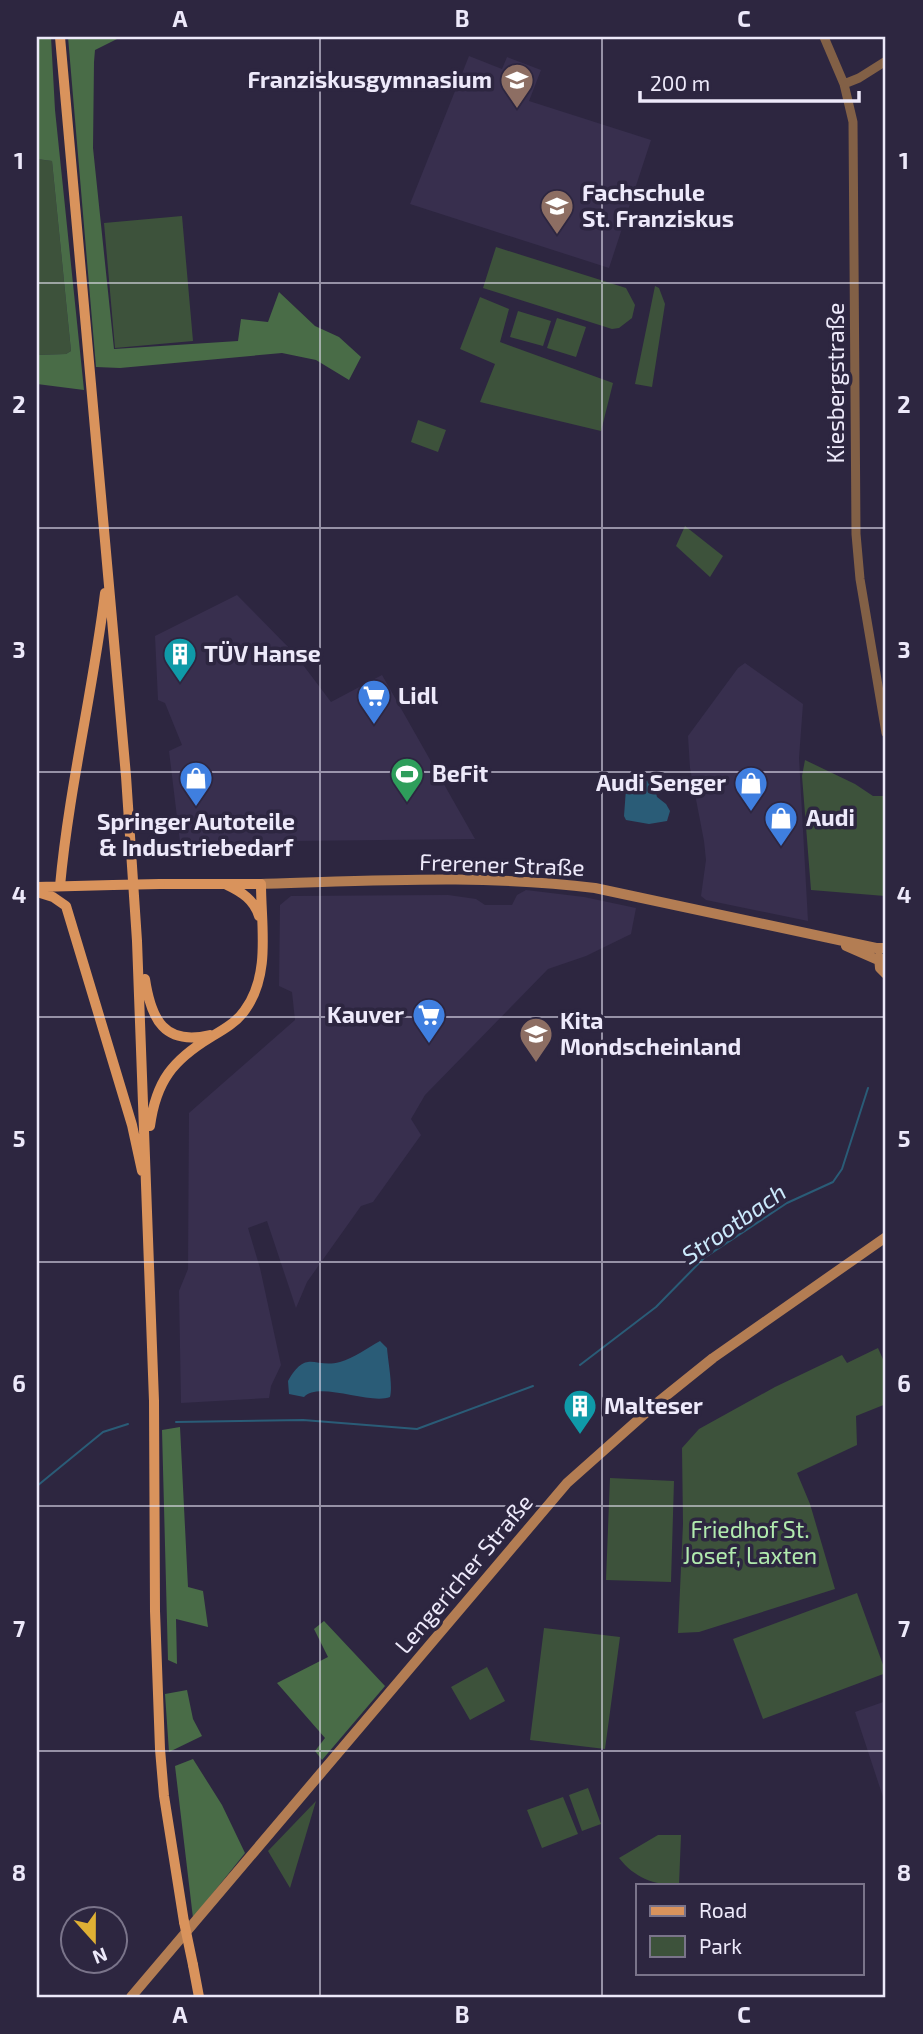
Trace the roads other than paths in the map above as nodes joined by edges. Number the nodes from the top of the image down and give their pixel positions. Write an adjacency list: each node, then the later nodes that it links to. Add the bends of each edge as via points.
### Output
1 (60, 37): 5 (main road)
2 (824, 37): 4 (street, Kiesbergstraße)
3 (886, 61): 4 (street)
4 (844, 84): 6 (street, Kiesbergstraße, via 852,115 854,160 858,552)
5 (108, 569): 9 (main road); 16 (main road)
6 (886, 733)
7 (225, 884): 8 (main road); 10 (main road, bridge); 14 (main road, via 251,901)
8 (261, 884): 14 (main road); 15 (main road, Frerener Straße, via 549,881)
9 (60, 886): 10 (main road); 11 (main road)
10 (76, 886): 13 (main road)
11 (37, 887)
12 (37, 892): 13 (main road)
13 (66, 906): 22 (main road, via 132,1125)
14 (262, 923): 20 (main road, via 262,967 253,995 245,1012)
15 (820, 935): 17 (main road, Frerener Straße); 18 (main road, Frerener Straße)
16 (137, 941): 20 (main road, via 155,1019 184,1038); 21 (main road)
17 (886, 947): 18 (main road)
18 (878, 960): 19 (main road)
19 (886, 974)
20 (216, 1034): 21 (main road, via 182,1056 161,1083)
21 (147, 1157): 22 (main road)
22 (148, 1205): 25 (main road, bridge, via 160,1749 184,1922)
23 (886, 1237): 24 (main road, Lengericher Straße, via 713,1358 567,1483)
24 (131, 1997)
25 (200, 1997)

